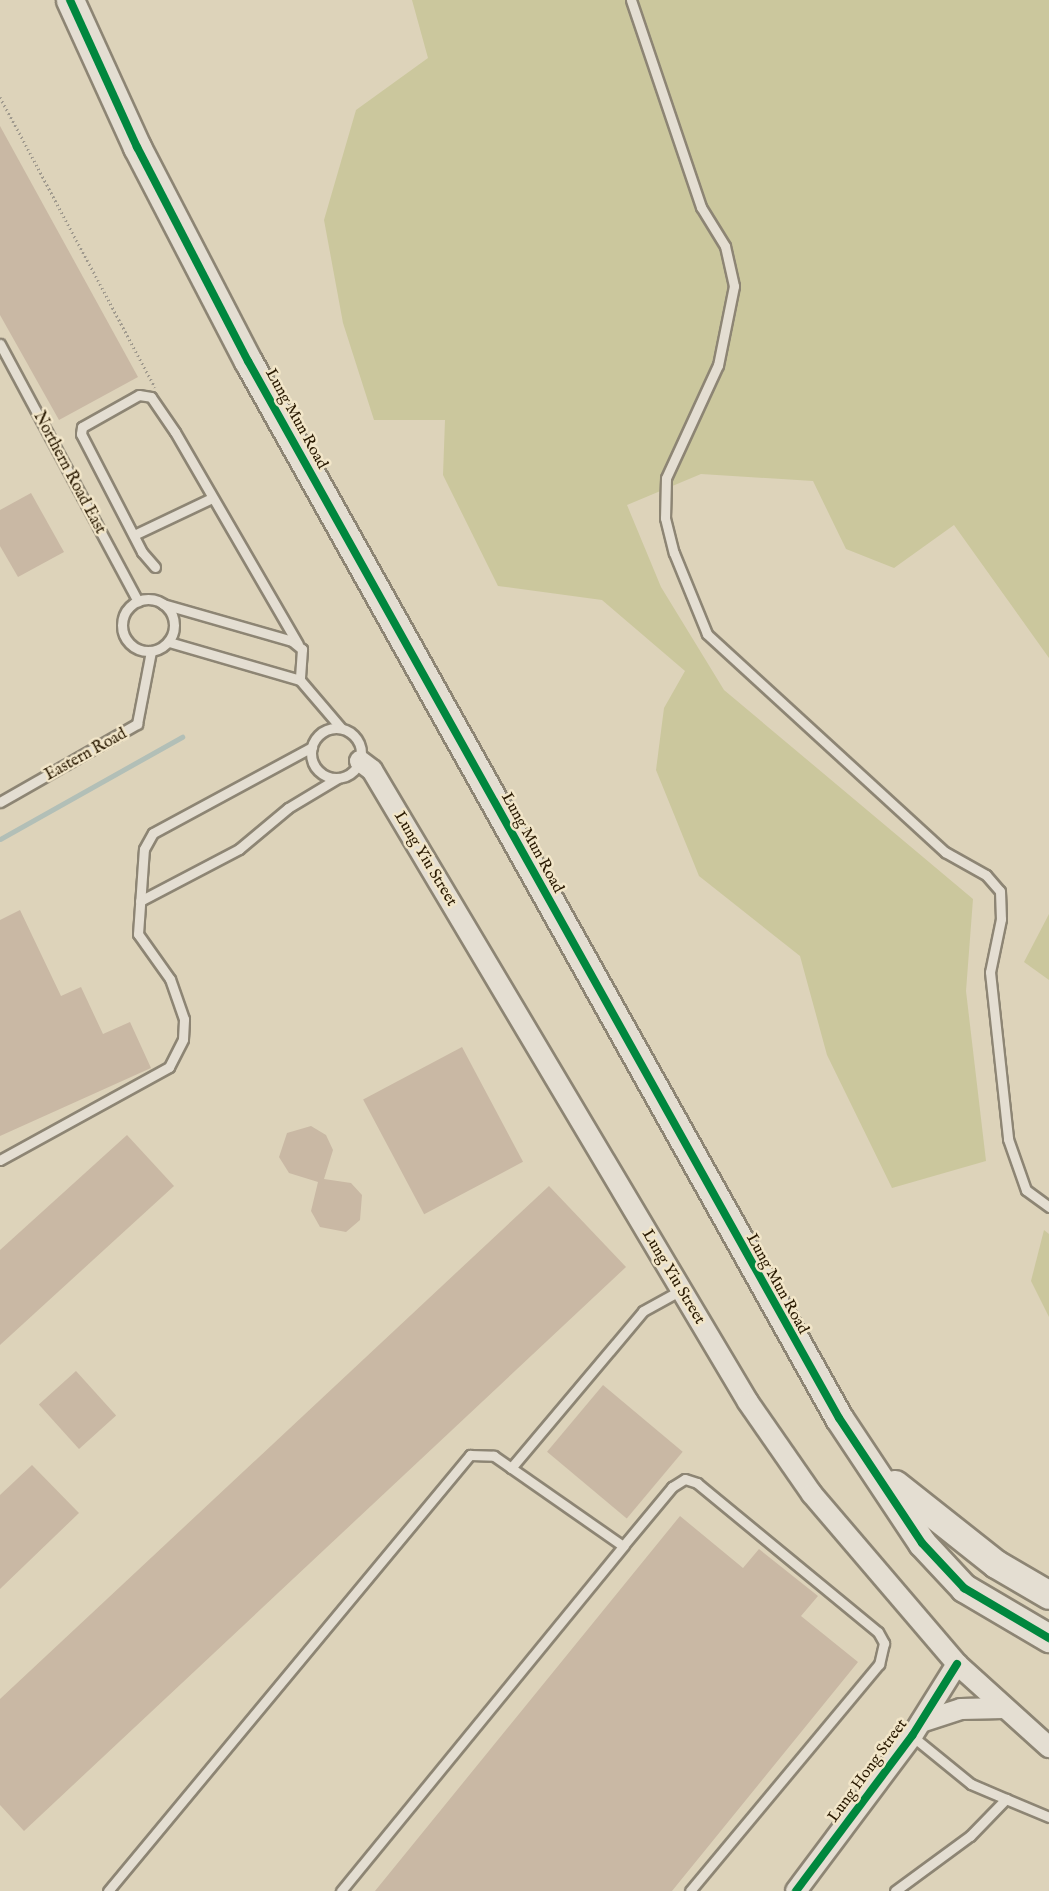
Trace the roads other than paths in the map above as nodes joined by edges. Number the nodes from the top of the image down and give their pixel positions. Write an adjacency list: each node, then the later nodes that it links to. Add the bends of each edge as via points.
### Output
1 (70, 0): 22 (street, Lung Mun Road, via 142,157 254,371 786,1329)
2 (631, 0): 20 (lane, via 702,207 725,246 734,286 718,365 666,478 665,518 674,553 706,634 945,852 986,876 1000,891 1001,919 990,972 1008,1139 1026,1190)
3 (0, 344): 7 (lane, Northern Road East)
4 (212, 498): 5 (lane); 5 (lane, via 151,397 126,402 82,427 81,434); 10 (lane)
5 (134, 535): 6 (lane)
6 (154, 567)
7 (138, 601): 8 (lane); 11 (lane, via 126,612 122,627 128,643)
8 (163, 604): 9 (lane, via 173,618); 10 (lane)
9 (169, 642): 11 (lane); 12 (lane)
10 (298, 644): 12 (lane)
11 (151, 651): 17 (lane, Eastern Road, via 137,724)
12 (300, 680): 13 (lane)
13 (341, 728): 14 (lane, via 322,731); 15 (lane, via 359,741)
14 (312, 747): 16 (lane, via 316,768); 18 (lane, via 153,833 138,873)
15 (360, 761): 16 (lane); 21 (street, Lung Yiu Street, via 372,770)
16 (338, 778): 18 (lane, via 288,808 239,849)
17 (0, 802)
18 (140, 901): 19 (lane, via 138,934 179,997 184,1019 179,1053 153,1078)
19 (0, 1160)
20 (1049, 1207)
21 (681, 1290): 23 (lane, via 643,1311); 27 (street, Lung Yiu Street, via 812,1494)
22 (862, 1455): 25 (street, Lung Mun Road, via 934,1519); 26 (street, Lung Mun Road, via 922,1543 964,1588)
23 (511, 1468): 24 (lane); 33 (lane, via 486,1452 463,1462)
24 (622, 1546): 34 (lane); 35 (lane, via 672,1487 690,1480 878,1632 884,1643 879,1664)
25 (1049, 1595)
26 (1049, 1638)
27 (957, 1664): 28 (street, Lung Yiu Street); 29 (street, Lung Hong Street)
28 (1004, 1708): 29 (street, Lung Hong Street, via 961,1709); 30 (street, Lung Yiu Street)
29 (916, 1729): 31 (lane, via 971,1784); 36 (street, Lung Hong Street)
30 (1049, 1746)
31 (1006, 1799): 32 (lane); 37 (lane, via 970,1836)
32 (1049, 1817)
33 (108, 1891)
34 (341, 1891)
35 (690, 1891)
36 (796, 1891)
37 (895, 1891)

